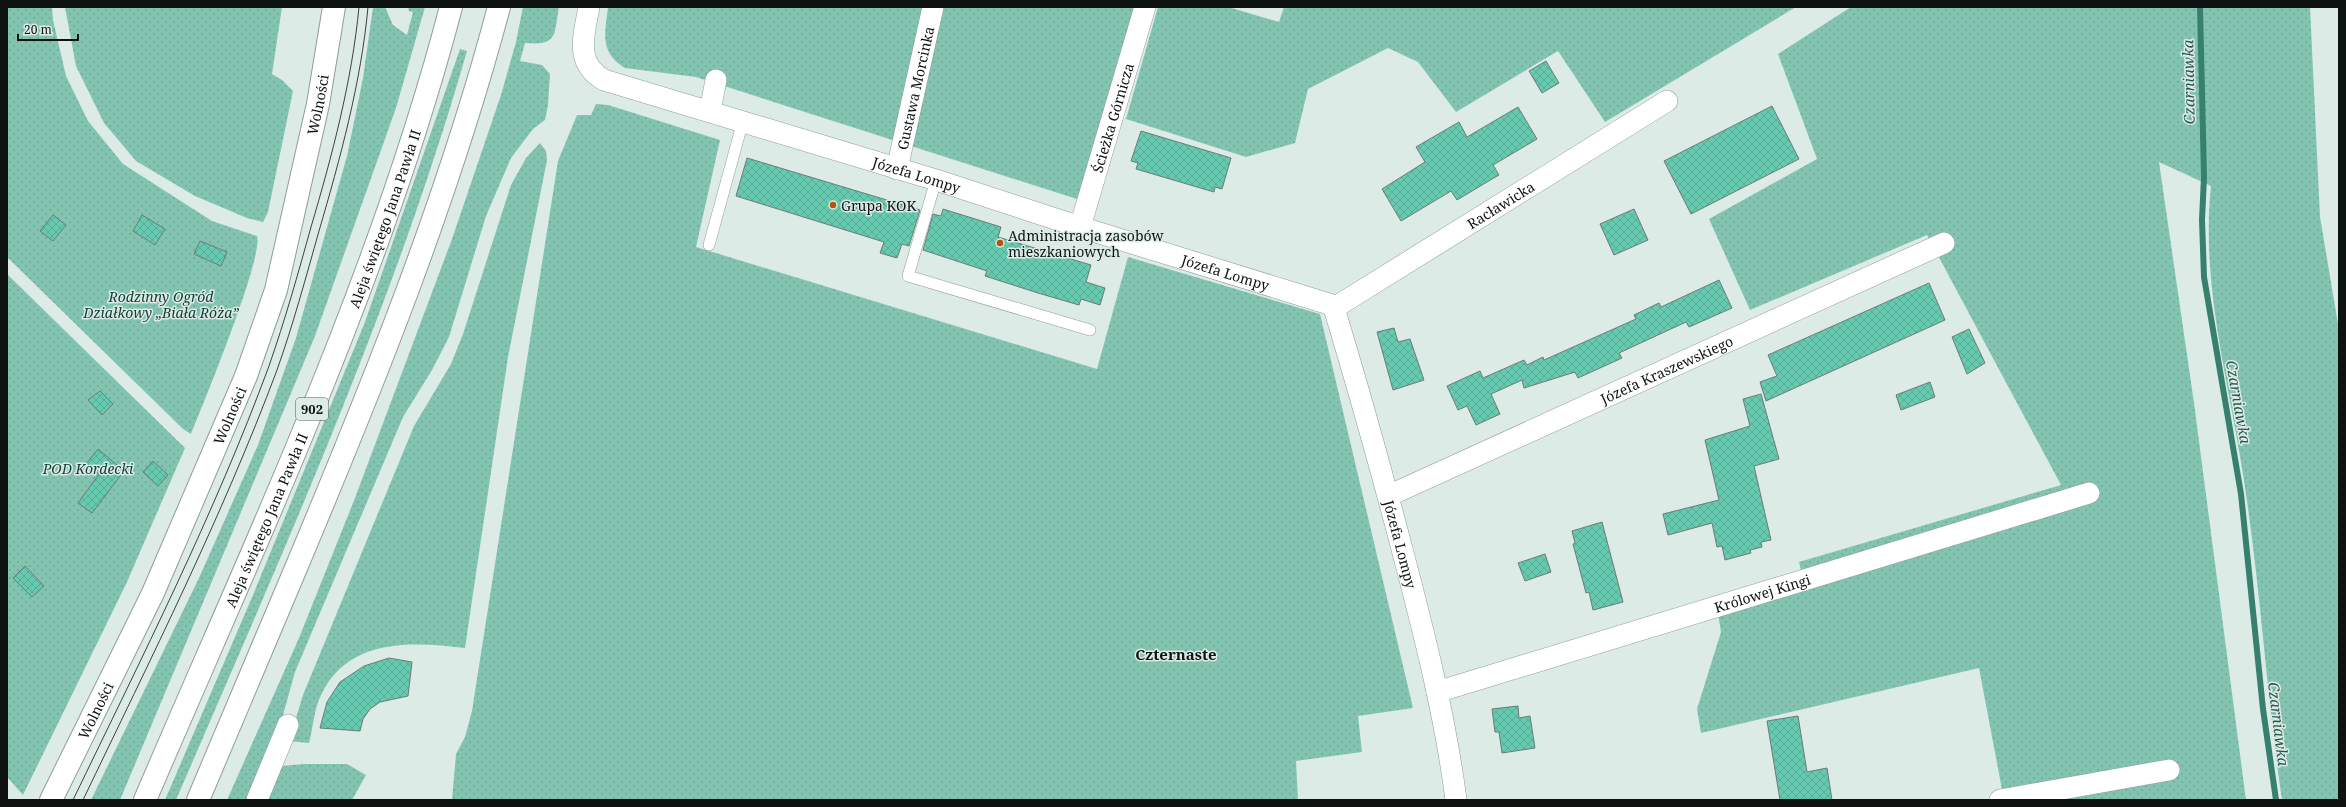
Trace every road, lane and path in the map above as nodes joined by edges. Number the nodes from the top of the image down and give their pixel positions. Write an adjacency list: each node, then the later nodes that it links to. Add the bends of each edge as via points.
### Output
1 (334, 7): 23 (main road, Wolności, via 318,104 276,290 246,376 153,594)
2 (450, 7): 24 (main road, Aleja świętego Jana Pawła II / 902, via 435,67 393,197 350,313 298,443)
3 (499, 7): 25 (main road, via 484,65 398,316 356,426)
4 (589, 7): 9 (street, Józefa Lompy, via 584,47 588,68 612,83)
5 (933, 7): 11 (street, Gustawa Morcinka)
6 (1145, 7): 13 (street, Ścieżka Górnicza)
7 (716, 80): 9 (street)
8 (1667, 101): 16 (street, Racławicka)
9 (710, 111): 10 (street, Józefa Lompy)
10 (743, 121): 11 (street, Józefa Lompy); 15 (lane)
11 (897, 169): 12 (street, Józefa Lompy)
12 (936, 180): 13 (street, Józefa Lompy); 17 (lane, via 908,276)
13 (1080, 227): 16 (street, Józefa Lompy, via 1322,301)
14 (1944, 243): 19 (street, Józefa Kraszewskiego)
15 (709, 245)
16 (1334, 308): 19 (street, Józefa Lompy)
17 (1090, 330)
18 (2089, 494): 20 (street, Królowej Kingi)
19 (1388, 496): 20 (street, Józefa Lompy)
20 (1437, 692): 27 (street, Józefa Lompy)
21 (288, 726): 26 (street)
22 (2169, 770): 28 (street)
23 (51, 800)
24 (145, 800)
25 (198, 800)
26 (257, 800)
27 (1456, 800)
28 (2000, 800)

